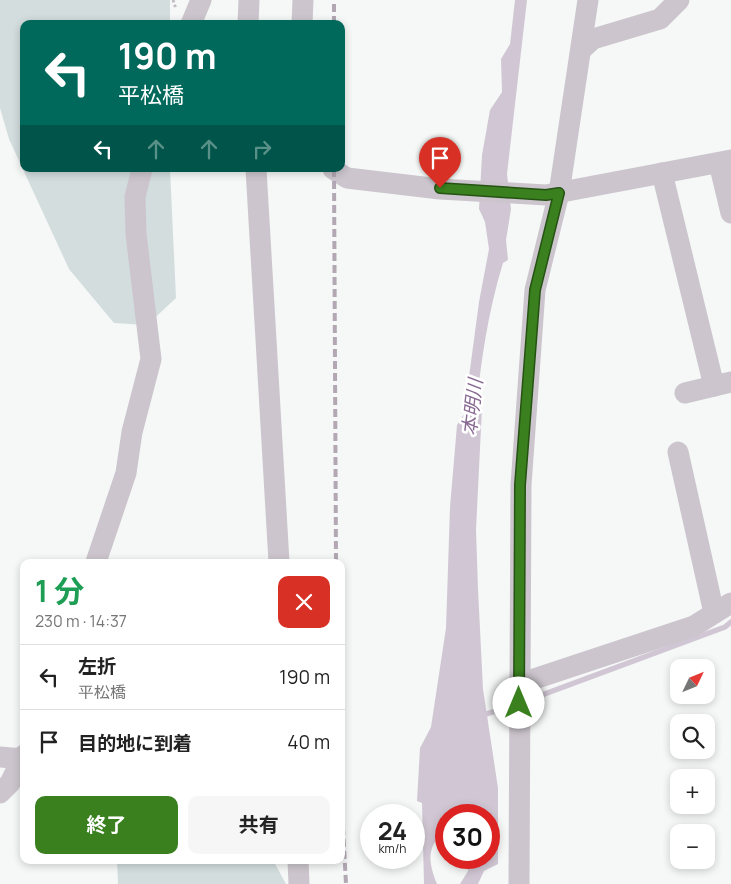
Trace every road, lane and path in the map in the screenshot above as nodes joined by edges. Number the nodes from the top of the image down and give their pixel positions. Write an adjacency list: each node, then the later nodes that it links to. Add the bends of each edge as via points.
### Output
1 (201, 0): 6 (street)
2 (249, 0): 7 (street)
3 (303, 0): 8 (street)
4 (588, 0): 9 (street)
5 (679, 0): 9 (street, via 660,20 593,39)
6 (193, 20)
7 (248, 20)
8 (302, 20)
9 (582, 49): 15 (street)
10 (725, 162): 14 (street); 16 (street)
11 (141, 172): 20 (street, via 136,197 136,234 150,359 132,432 126,473)
12 (256, 172): 21 (street)
13 (338, 172): 15 (street, via 347,178 440,188)
14 (662, 174): 15 (street); 17 (street)
15 (552, 194): 23 (street, via 535,290 520,485)
16 (731, 213)
17 (722, 384): 18 (street)
18 (685, 393)
19 (678, 452): 22 (street)
20 (97, 559)
21 (279, 559)
22 (723, 608): 23 (street, via 694,626)
23 (519, 688): 30 (street)
24 (0, 757): 25 (street)
25 (20, 757)
26 (20, 763): 27 (street, via 10,783)
27 (0, 792)
28 (298, 864): 29 (street)
29 (299, 884)
30 (519, 884)

